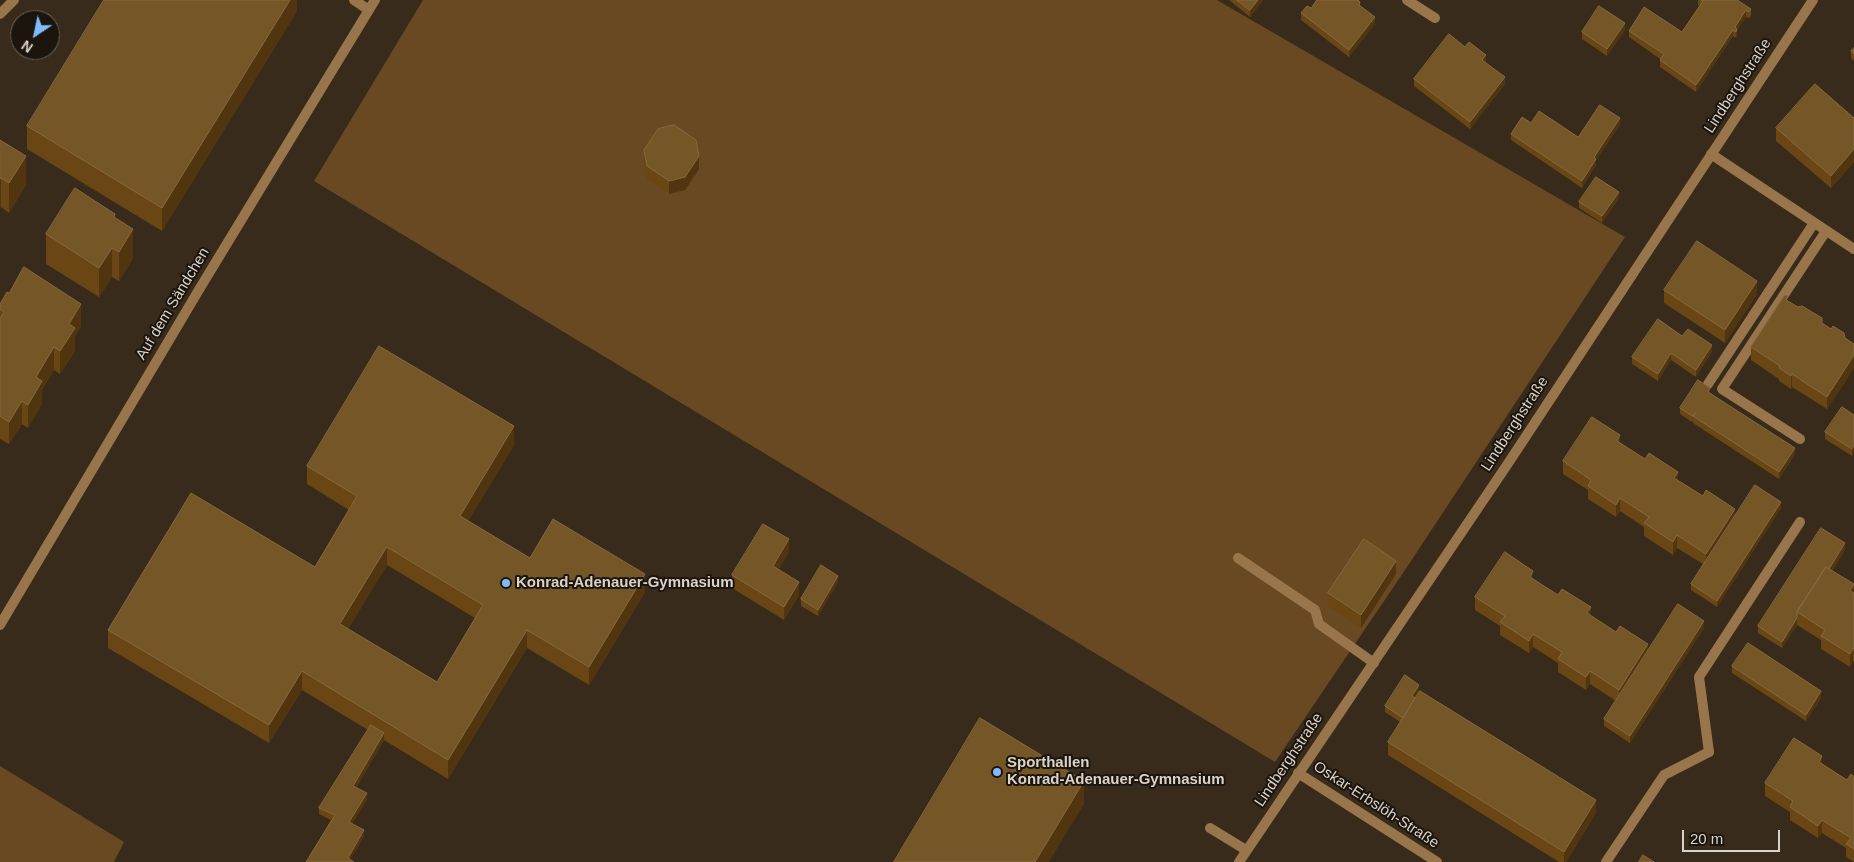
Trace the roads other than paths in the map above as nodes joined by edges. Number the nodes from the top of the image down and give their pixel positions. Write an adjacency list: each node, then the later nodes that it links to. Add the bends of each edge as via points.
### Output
1 (14, 0): 7 (street)
2 (354, 0): 6 (street)
3 (375, 0): 6 (street, Auf dem Sändchen)
4 (1407, 0): 8 (street)
5 (1813, 0): 9 (street, Lindberghstraße)
6 (369, 10): 17 (street, Auf dem Sändchen)
7 (0, 14)
8 (1435, 18)
9 (1711, 154): 10 (street); 18 (street, Lindberghstraße)
10 (1814, 223): 11 (street); 13 (street)
11 (1826, 231): 12 (street); 14 (street, via 1722,389)
12 (1854, 249)
13 (1708, 384)
14 (1800, 439)
15 (1800, 522): 24 (street, via 1700,677 1709,752 1664,775)
16 (1238, 558): 18 (street, via 1315,610 1319,624)
17 (0, 625)
18 (1374, 663): 19 (street, Lindberghstraße)
19 (1298, 773): 21 (street, Lindberghstraße); 23 (street, Oskar-Erbslöh-Straße)
20 (1210, 828): 21 (street)
21 (1246, 850): 22 (street, Lindberghstraße)
22 (1239, 862)
23 (1437, 862)
24 (1606, 862)

